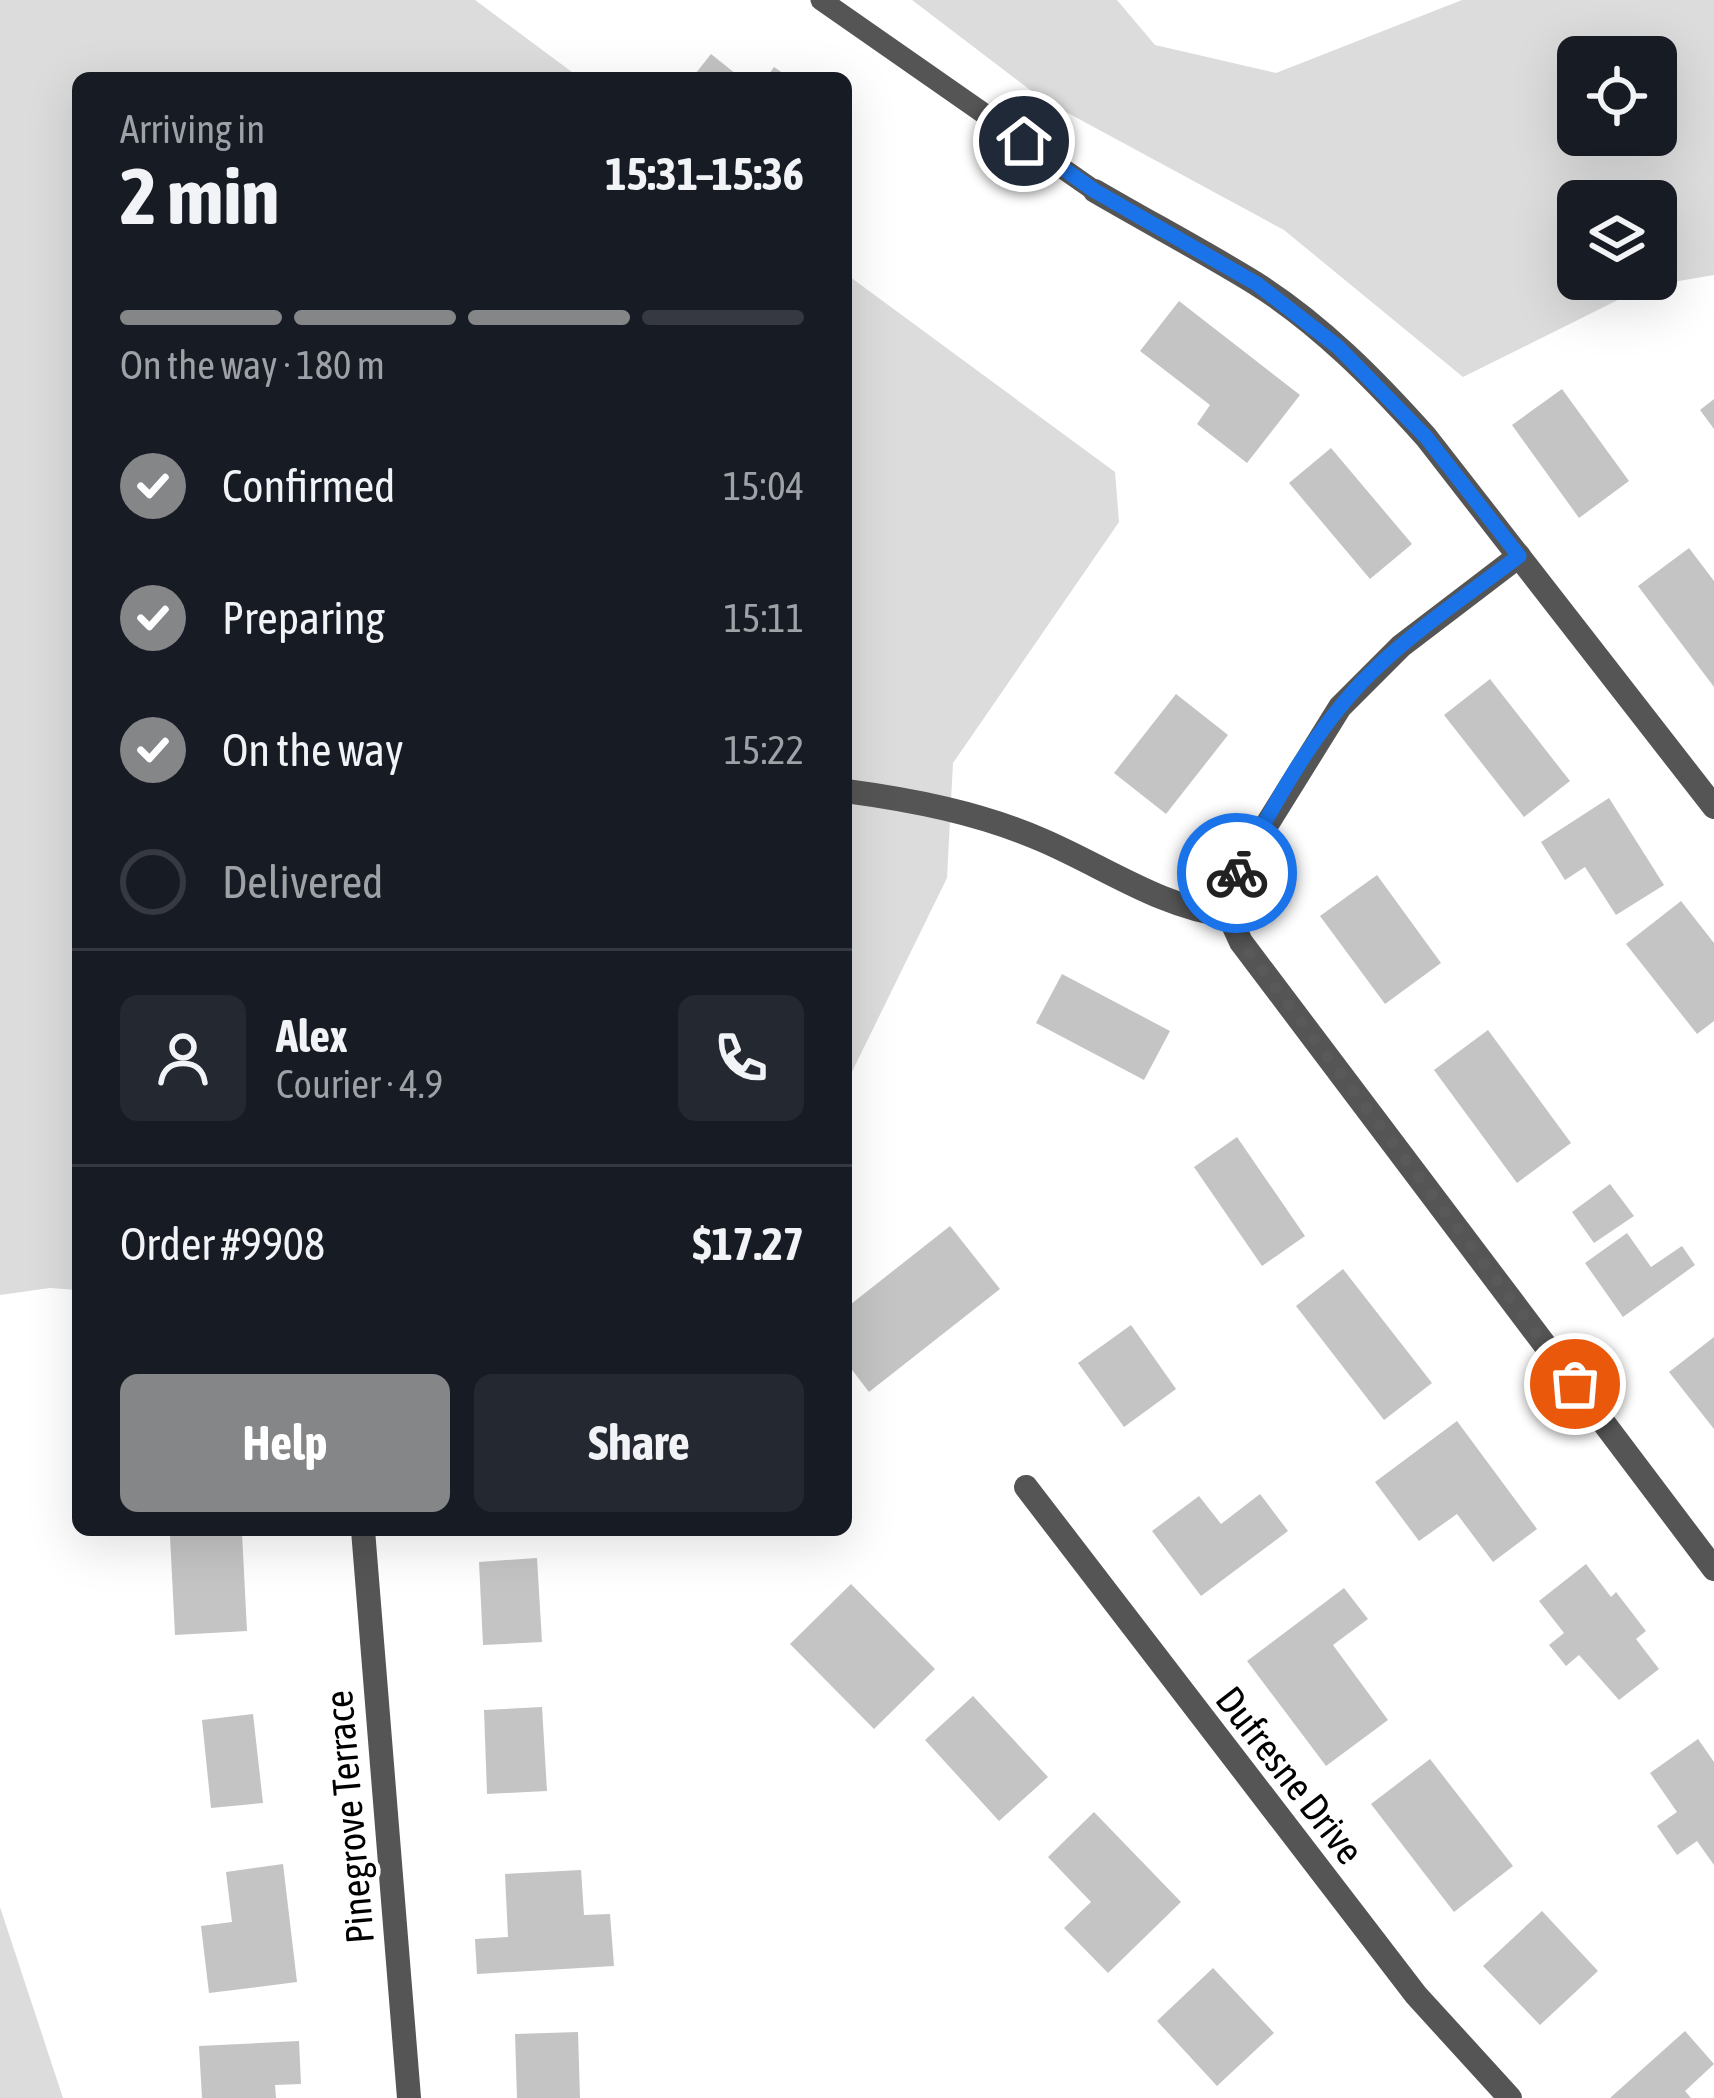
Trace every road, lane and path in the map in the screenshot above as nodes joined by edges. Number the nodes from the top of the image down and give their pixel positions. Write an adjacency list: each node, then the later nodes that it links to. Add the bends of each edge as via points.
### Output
1 (821, 0): 2 (lane)
2 (1095, 191): 3 (street, via 1257,284 1338,347 1426,437)
3 (1519, 556): 5 (street); 6 (street, via 1401,646 1340,707 1238,871)
4 (852, 792): 6 (street, via 990,820 1174,905)
5 (1714, 807)
6 (1229, 916): 9 (street)
7 (1026, 1486): 11 (street, Dufresne Drive, via 1416,1995)
8 (363, 1536): 10 (street, Pinegrove Terrace)
9 (1714, 1569)
10 (410, 2098)
11 (1510, 2098)

